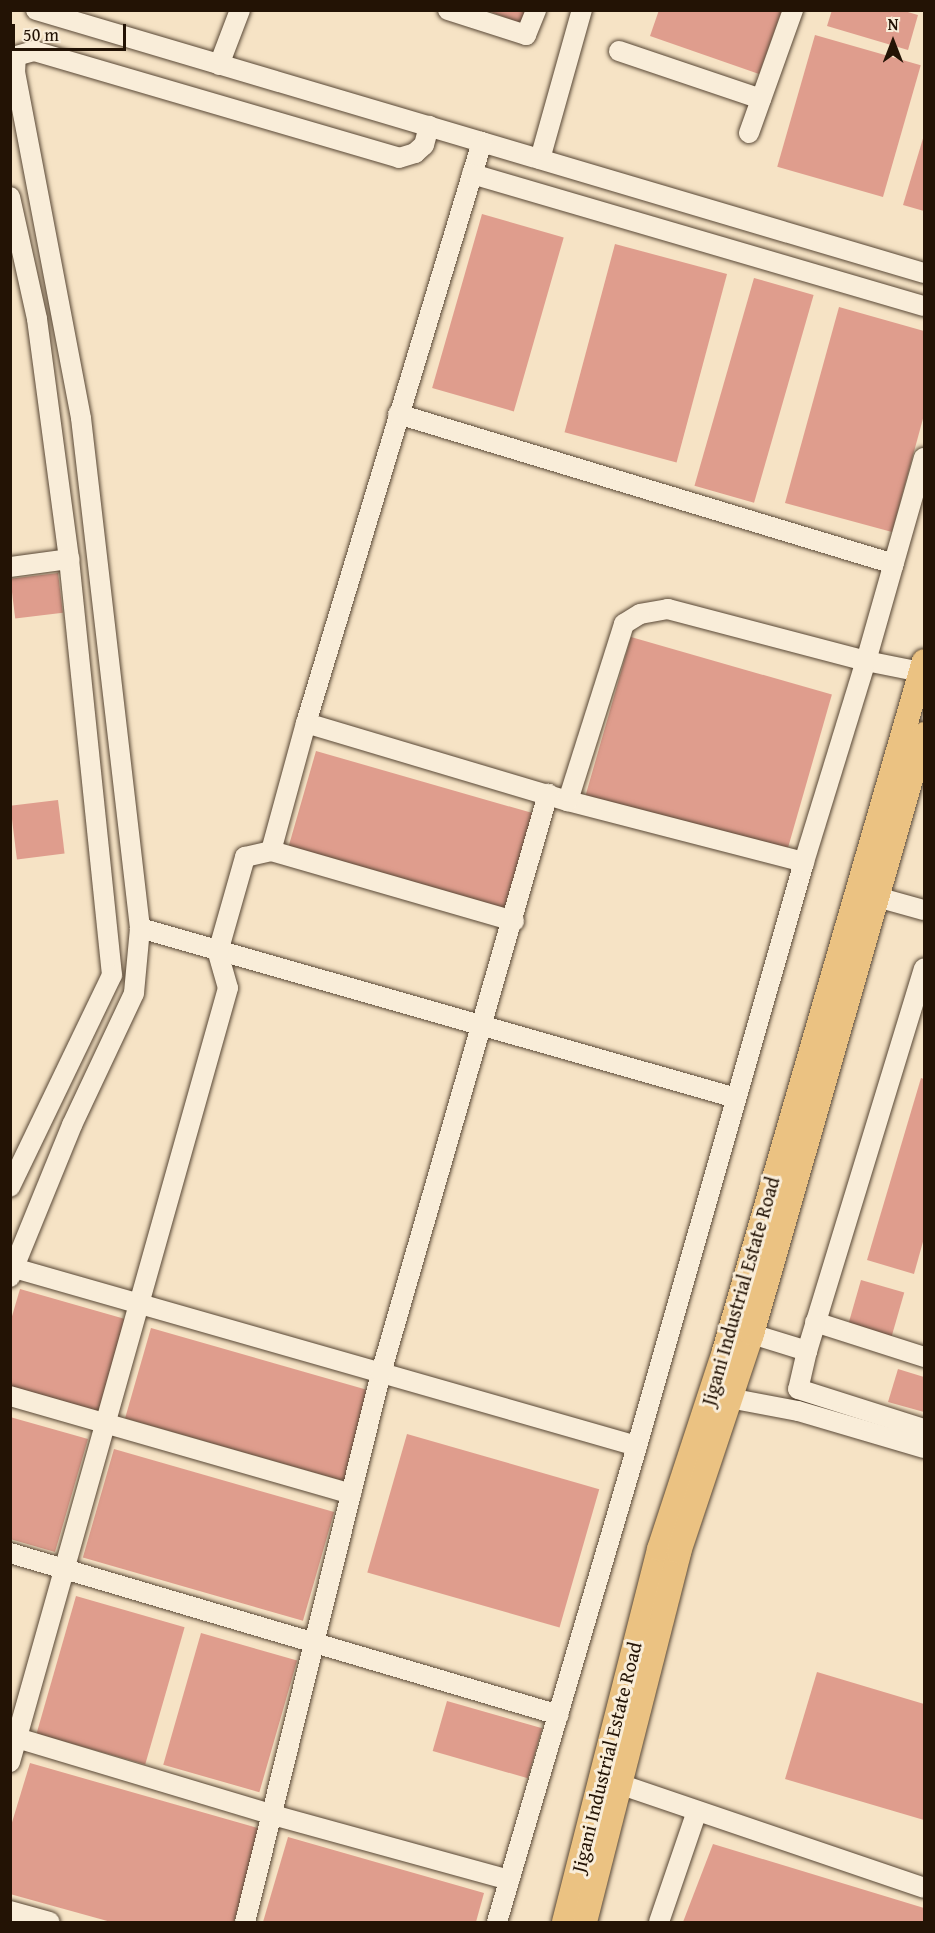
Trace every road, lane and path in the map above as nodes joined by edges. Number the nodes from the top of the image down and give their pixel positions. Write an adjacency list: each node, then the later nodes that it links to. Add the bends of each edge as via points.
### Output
1 (36, 10): 8 (street)
2 (240, 10): 8 (street)
3 (448, 10): 4 (street, via 526,35)
4 (536, 10)
5 (582, 10): 13 (street)
6 (793, 10): 9 (street)
7 (619, 51): 9 (street)
8 (219, 65): 10 (street)
9 (761, 99): 11 (street)
10 (429, 126): 12 (street); 34 (street, via 424,145 399,158 34,51 23,51 14,63 81,418)
11 (748, 133)
12 (482, 142): 13 (street); 14 (street)
13 (540, 159): 16 (street)
14 (472, 174): 17 (street); 18 (street)
15 (10, 197): 20 (street, via 37,319)
16 (924, 273)
17 (924, 306)
18 (398, 414): 21 (street); 25 (street)
19 (924, 458): 21 (street)
20 (69, 559): 22 (street); 39 (street, via 112,975)
21 (894, 564): 23 (street)
22 (10, 567)
23 (866, 661): 24 (street); 28 (street, via 668,609 640,614 624,624); 30 (street)
24 (923, 666): 69 (main road, Jigani Industrial Estate Road, via 724,1351 659,1549)
25 (306, 723): 27 (street); 29 (street)
26 (924, 734): 31 (main road, Jigani Industrial Estate Road)
27 (548, 794): 28 (street); 33 (street)
28 (568, 801): 30 (street)
29 (271, 851): 33 (street); 35 (street, via 245,857)
30 (804, 862): 38 (street)
31 (877, 897): 32 (street); 43 (main road, Jigani Industrial Estate Road)
32 (924, 910)
33 (513, 921): 37 (street)
34 (140, 928): 35 (street); 40 (street, via 134,993 72,1125)
35 (218, 952): 37 (street); 41 (street, via 228,988)
36 (924, 968): 42 (street)
37 (483, 1025): 38 (street); 46 (street)
38 (736, 1098): 51 (street)
39 (10, 1187)
40 (12, 1272): 41 (street)
41 (140, 1305): 46 (street); 49 (street)
42 (815, 1322): 44 (street); 45 (street)
43 (752, 1334): 44 (street); 48 (main road, Jigani Industrial Estate Road)
44 (807, 1351): 50 (street, via 798,1389)
45 (924, 1357)
46 (381, 1373): 51 (street); 53 (street)
47 (10, 1395): 49 (street)
48 (729, 1398): 52 (street, via 798,1411); 60 (main road, Jigani Industrial Estate Road, via 679,1552)
49 (106, 1422): 53 (street); 55 (street)
50 (924, 1429)
51 (637, 1446): 57 (street)
52 (924, 1448)
53 (351, 1494): 56 (street)
54 (10, 1553): 55 (street)
55 (63, 1568): 56 (street); 58 (street)
56 (314, 1641): 57 (street); 62 (street)
57 (559, 1715): 63 (street)
58 (17, 1738): 59 (street); 62 (street)
59 (10, 1762)
60 (622, 1785): 61 (street); 70 (main road, Jigani Industrial Estate Road)
61 (697, 1810): 64 (street); 71 (street)
62 (273, 1815): 63 (street); 67 (street)
63 (509, 1880): 68 (street)
64 (924, 1888)
65 (10, 1911): 66 (street)
66 (50, 1923)
67 (245, 1923)
68 (497, 1923)
69 (564, 1923)
70 (585, 1923)
71 (659, 1923)

